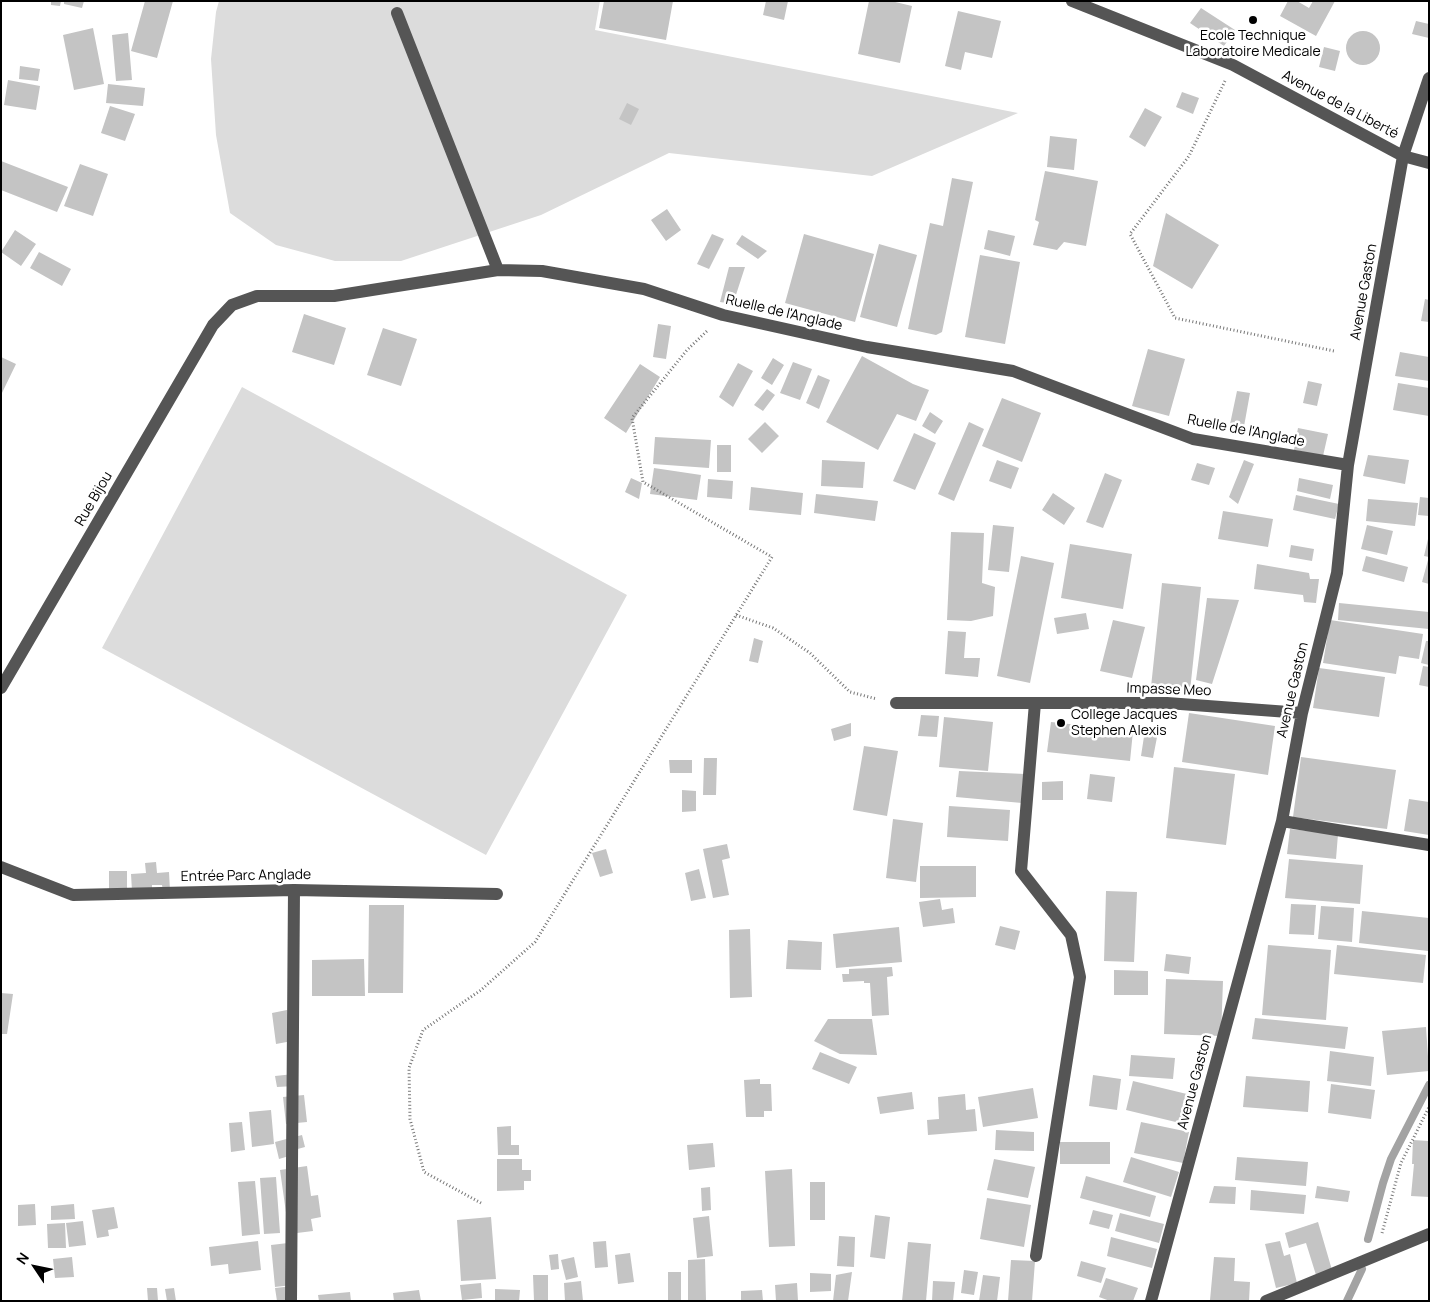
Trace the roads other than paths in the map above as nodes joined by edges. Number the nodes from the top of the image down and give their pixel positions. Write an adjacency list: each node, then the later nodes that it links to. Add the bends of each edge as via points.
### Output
1 (1072, 1): 4 (street, Avenue de la Liberté, via 1233,64)
2 (396, 13): 6 (street)
3 (1429, 78): 4 (street, Avenue Gaston)
4 (1403, 156): 5 (street, Avenue de la Liberté); 8 (street, Avenue Gaston)
5 (1429, 163)
6 (498, 270): 7 (street, Ruelle de l'Anglade, via 334,296 257,296 232,305); 8 (street, Ruelle de l'Anglade, via 542,271 644,289 723,315 867,347 1012,371 1193,439)
7 (213, 325): 9 (street, Rue Bijou)
8 (1348, 465): 12 (street, Avenue Gaston, via 1337,573)
9 (1, 688)
10 (896, 703): 11 (street, Impasse Meo)
11 (1035, 703): 12 (street, Impasse Meo, via 1167,703); 19 (street, via 1021,871 1071,935 1080,977)
12 (1302, 713): 13 (street, Avenue Gaston)
13 (1282, 821): 14 (street); 21 (street, Avenue Gaston)
14 (1429, 845)
15 (1, 867): 16 (street, Entrée Parc Anglade, via 73,895)
16 (294, 890): 17 (street, Entrée Parc Anglade); 20 (street)
17 (497, 894)
18 (1429, 1234): 22 (street)
19 (1036, 1256)
20 (291, 1301)
21 (1151, 1301)
22 (1266, 1301)

